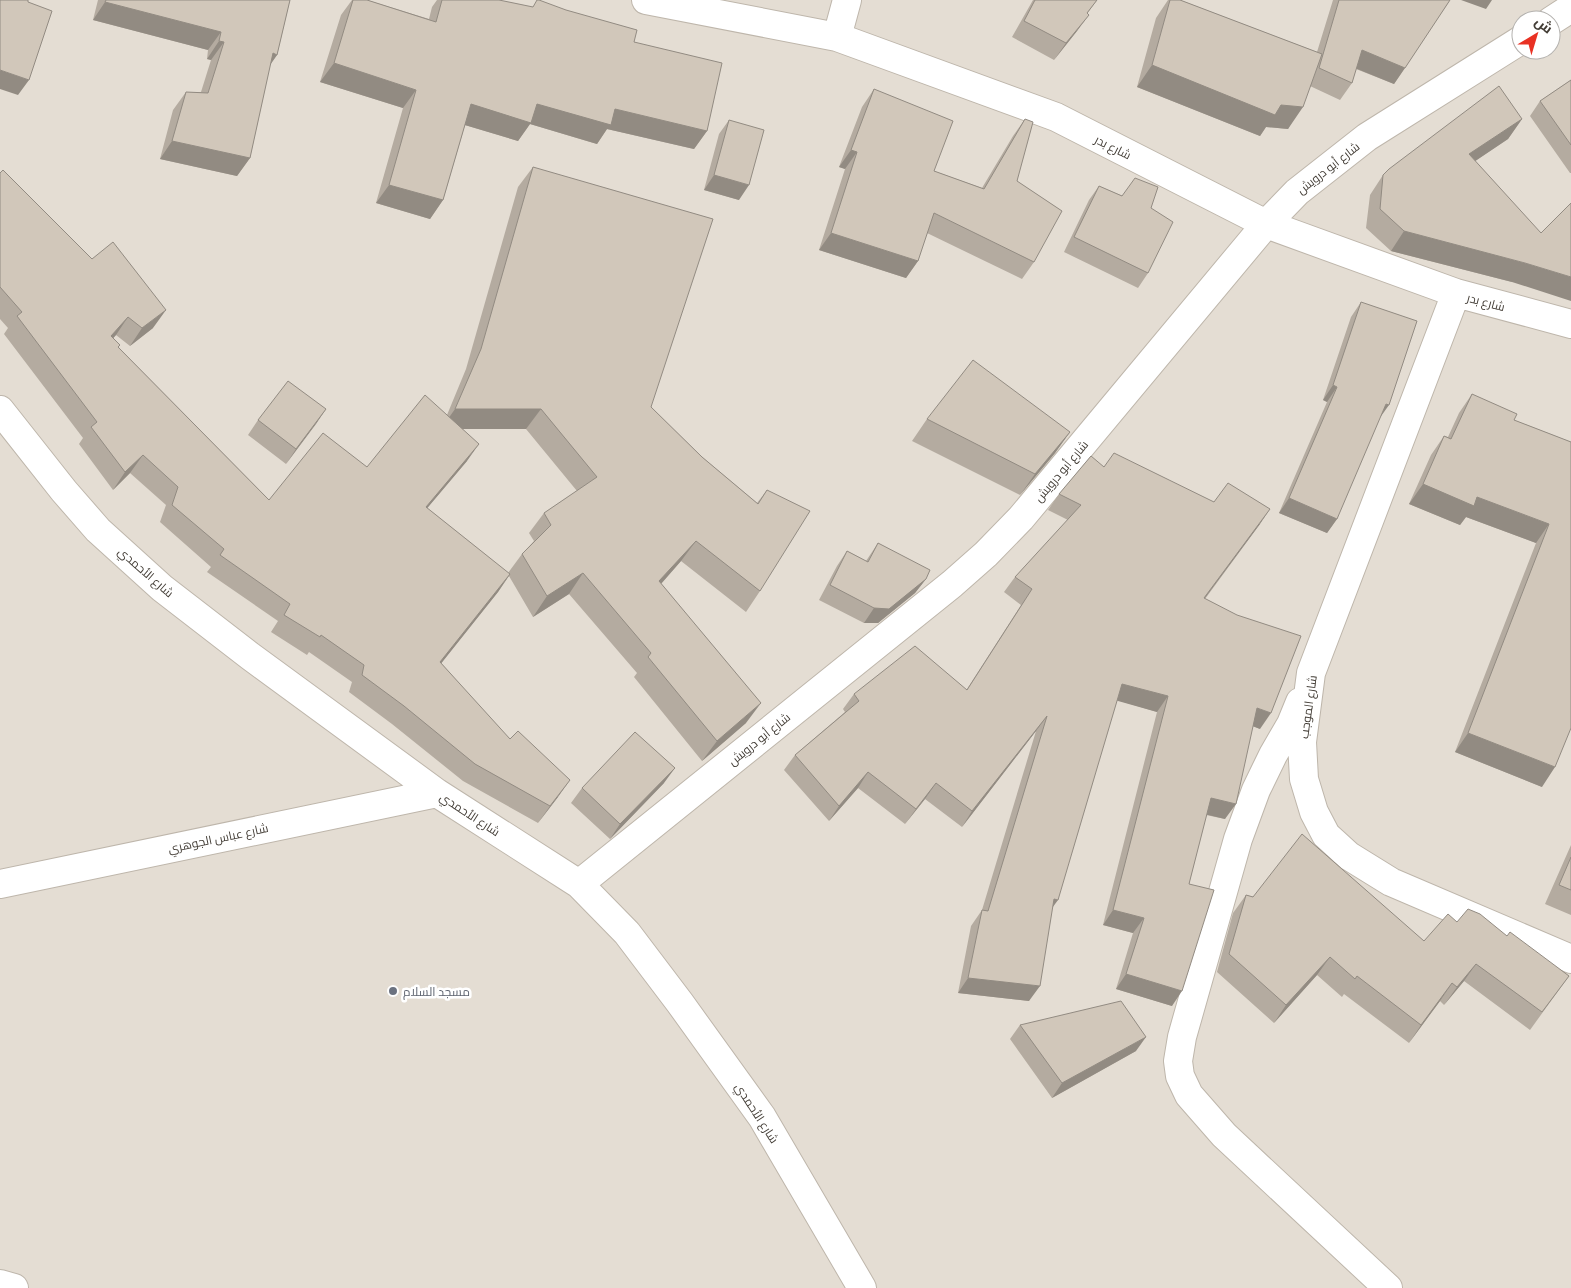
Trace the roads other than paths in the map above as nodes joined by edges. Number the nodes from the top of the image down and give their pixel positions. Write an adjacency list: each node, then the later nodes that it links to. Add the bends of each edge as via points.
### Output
1 (646, 0): 3 (street, شارع بدر)
2 (847, 0): 3 (street)
3 (837, 36): 5 (street, شارع بدر, via 1056,117)
4 (1511, 46): 5 (street, شارع أبو درويش, via 1367,138 1297,192)
5 (1266, 224): 6 (street, شارع بدر); 12 (street, شارع أبو درويش, via 1021,518 986,554)
6 (1456, 293): 7 (street, شارع بدر); 9 (street, شارع الموجب)
7 (1571, 324)
8 (0, 410): 10 (street, شارع الأحمدي, via 98,530 150,577 250,656)
9 (1311, 673): 13 (street, شارع الموجب, via 1302,742 1304,779 1314,812 1326,835 1348,856 1391,882); 17 (street, via 1291,724 1256,790 1238,839 1178,1061 1180,1076 1189,1095 1224,1135)
10 (437, 793): 11 (street, شارع عباس الجوهري); 12 (street, شارع الأحمدي)
11 (0, 884)
12 (579, 884): 15 (street, شارع الأحمدي, via 627,933 762,1118)
13 (1571, 959)
14 (0, 1284): 16 (street)
15 (854, 1285)
16 (14, 1288)
17 (1388, 1288)

